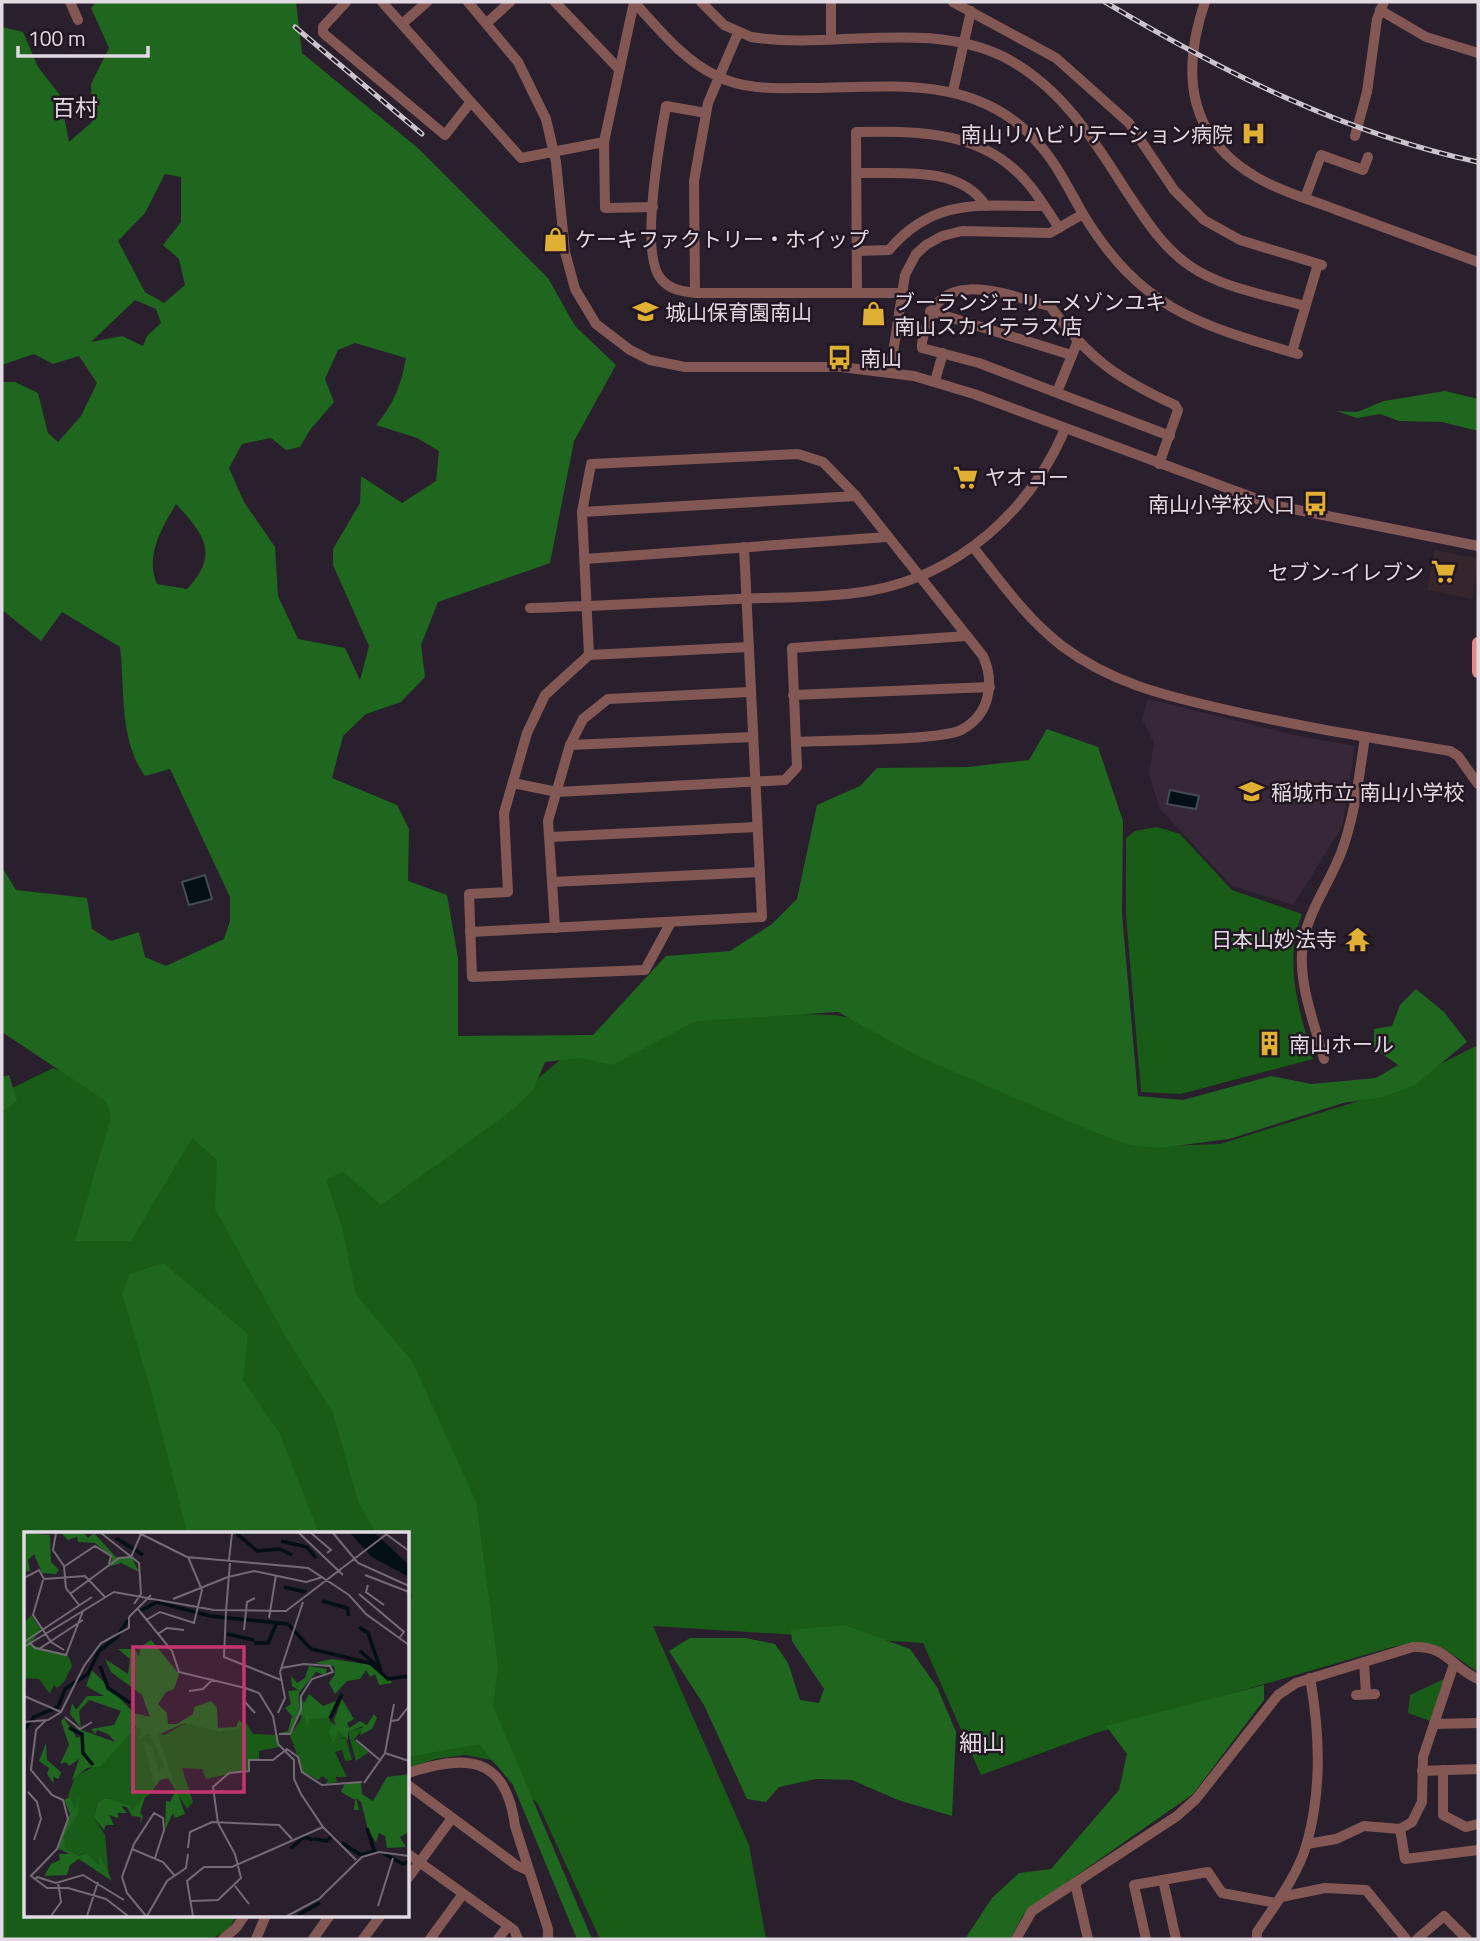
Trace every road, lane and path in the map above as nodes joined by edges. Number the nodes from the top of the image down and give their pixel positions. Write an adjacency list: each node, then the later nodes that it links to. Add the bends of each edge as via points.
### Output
1 (70, 2): 15 (street)
2 (346, 2): 25 (street, via 323,27 323,33 445,135)
3 (382, 2): 17 (street)
4 (427, 2): 17 (street)
5 (468, 2): 16 (street)
6 (510, 2): 16 (street)
7 (555, 2): 22 (street)
8 (634, 2): 22 (street); 23 (street, via 697,65)
9 (701, 2): 18 (street)
10 (831, 2): 19 (street)
11 (953, 2): 14 (street)
12 (1205, 2): 32 (street, via 1191,68 1196,103 1208,130 1224,152 1250,173)
13 (1382, 6): 21 (street, via 1426,37); 27 (street)
14 (971, 11): 20 (street); 43 (street, via 1056,58 1129,123 1174,190 1204,220 1240,240 1320,264)
15 (78, 20)
16 (487, 23): 29 (street, via 530,81)
17 (402, 24): 25 (street)
18 (738, 33): 19 (street, via 767,40); 23 (street)
19 (831, 39): 20 (street, via 922,38)
20 (964, 43): 24 (street); 43 (street, via 1003,57 1055,92 1148,226 1191,266 1217,280)
21 (1478, 53)
22 (618, 68): 28 (street)
23 (718, 77): 24 (street, via 772,88 923,87); 26 (street)
24 (953, 91): 36 (street, via 992,106 1029,133)
25 (470, 103): 29 (street, via 518,156)
26 (706, 113): 35 (street, via 666,106 653,178); 41 (street, via 694,181)
27 (1355, 136)
28 (604, 142): 29 (street); 35 (street, via 605,208)
29 (554, 152): 48 (street, via 565,252 575,289 596,324 630,351 685,367 841,367)
30 (1368, 157): 32 (street, via 1363,170 1321,155)
31 (856, 173): 33 (street, via 941,177 972,190); 34 (street, via 856,132 923,131 966,141 989,152 1031,186); 38 (street)
32 (1305, 198): 39 (street)
33 (986, 206): 34 (street); 38 (street, via 936,212 910,228 889,250)
34 (1043, 206): 37 (street)
35 (653, 207): 41 (street, via 653,261 660,278 676,290)
36 (1083, 214): 37 (street); 43 (street, via 1122,269 1165,305 1216,330 1295,353)
37 (1059, 228): 42 (street, via 1050,233 962,231 942,236 916,254)
38 (857, 251): 40 (street)
39 (1478, 262)
40 (857, 292): 41 (street); 42 (street)
41 (695, 293)
42 (901, 293): 48 (street)
43 (1305, 306)
44 (930, 311): 45 (street, via 942,296 967,287 1050,306); 46 (street, via 921,346); 47 (street)
45 (1077, 343): 47 (street); 52 (street, via 1116,374 1175,405 1178,410)
46 (943, 353): 49 (street); 50 (street)
47 (1071, 355): 50 (street)
48 (890, 372): 49 (street)
49 (935, 381): 51 (street)
50 (1058, 392): 52 (street)
51 (1065, 429): 53 (street); 59 (street, via 1020,503)
52 (1170, 436): 53 (street)
53 (1159, 464): 57 (street, via 1273,505)
54 (856, 496): 55 (street); 55 (street, via 823,462 799,454 591,464); 56 (street)
55 (582, 512): 60 (street)
56 (887, 537): 58 (street); 61 (street)
57 (1478, 545)
58 (744, 547): 60 (street); 62 (street)
59 (973, 547): 61 (street); 74 (street, via 1039,627 1080,659 1115,678 1212,707)
60 (585, 559): 63 (street)
61 (919, 576): 62 (street, via 857,592); 65 (street)
62 (747, 598): 63 (street); 67 (street)
63 (587, 606): 64 (street); 68 (street)
64 (530, 608)
65 (967, 636): 70 (street, via 988,668); 72 (street, via 792,648)
66 (1478, 643): 69 (main road)
67 (749, 647): 68 (street); 71 (street)
68 (589, 655): 78 (street, via 545,695 527,733)
69 (1478, 672)
70 (989, 687): 72 (street); 75 (street, via 986,703 973,722 949,734)
71 (751, 692): 73 (street); 76 (street, via 608,699 583,719)
72 (793, 695): 75 (street)
73 (753, 737): 76 (street); 77 (street)
74 (1365, 737): 79 (street, via 1454,752); 88 (street, via 1349,829 1311,914 1303,945 1305,990)
75 (796, 742): 77 (street, via 797,767 785,780)
76 (570, 745): 80 (street)
77 (756, 782): 80 (street); 81 (street)
78 (513, 783): 80 (street); 87 (street, via 504,813 508,892 469,894)
79 (1478, 785)
80 (557, 792): 82 (street, via 548,821)
81 (758, 827): 82 (street); 83 (street)
82 (550, 837): 84 (street)
83 (760, 872): 84 (street); 85 (street, via 762,917)
84 (552, 882): 86 (street)
85 (671, 922): 86 (street); 87 (street, via 645,970 472,977)
86 (555, 928): 87 (street)
87 (470, 932)
88 (1324, 1059)
89 (1364, 1662): 90 (street, via 1428,1646); 91 (street); 93 (street)
90 (1454, 1664): 92 (street); 95 (street)
91 (1310, 1678): 104 (street, via 1319,1757); 111 (street, via 1278,1695 1196,1799 1177,1816)
92 (1478, 1679)
93 (1366, 1695)
94 (1478, 1723): 95 (street)
95 (1434, 1724): 98 (street)
96 (1478, 1769): 97 (street)
97 (1443, 1770): 98 (street); 102 (street, via 1443,1815 1466,1828)
98 (1422, 1771): 103 (street, via 1422,1802 1412,1822)
99 (410, 1772): 108 (street, via 468,1760 488,1770 509,1797)
100 (410, 1786): 101 (street)
101 (452, 1818): 107 (street); 108 (street)
102 (1478, 1824)
103 (1400, 1829): 104 (street, via 1364,1826 1336,1839); 105 (street, via 1405,1859)
104 (1307, 1844): 113 (street)
105 (1478, 1850)
106 (410, 1855): 107 (street)
107 (419, 1862): 109 (street); 112 (street)
108 (529, 1871): 127 (street)
109 (410, 1875)
110 (1163, 1880): 113 (street, via 1208,1871 1223,1893); 131 (street, via 1134,1885); 132 (street)
111 (1075, 1883): 118 (street, via 1032,1911); 130 (street)
112 (463, 1894): 119 (street); 124 (street)
113 (1278, 1900): 133 (street); 134 (street, via 1325,1888 1366,1889)
114 (244, 1916): 120 (street)
115 (266, 1916): 121 (street)
116 (329, 1916): 122 (street)
117 (380, 1916): 123 (street)
118 (1025, 1923): 128 (street); 129 (street)
119 (508, 1926): 125 (street); 126 (street)
120 (223, 1939)
121 (256, 1939)
122 (313, 1939)
123 (363, 1939)
124 (430, 1939)
125 (498, 1939)
126 (518, 1939)
127 (548, 1939)
128 (1016, 1939)
129 (1029, 1939)
130 (1088, 1939)
131 (1146, 1939)
132 (1176, 1939)
133 (1257, 1939)
134 (1406, 1939)
135 (1417, 1939): 136 (street, via 1444,1916)
136 (1467, 1939)

